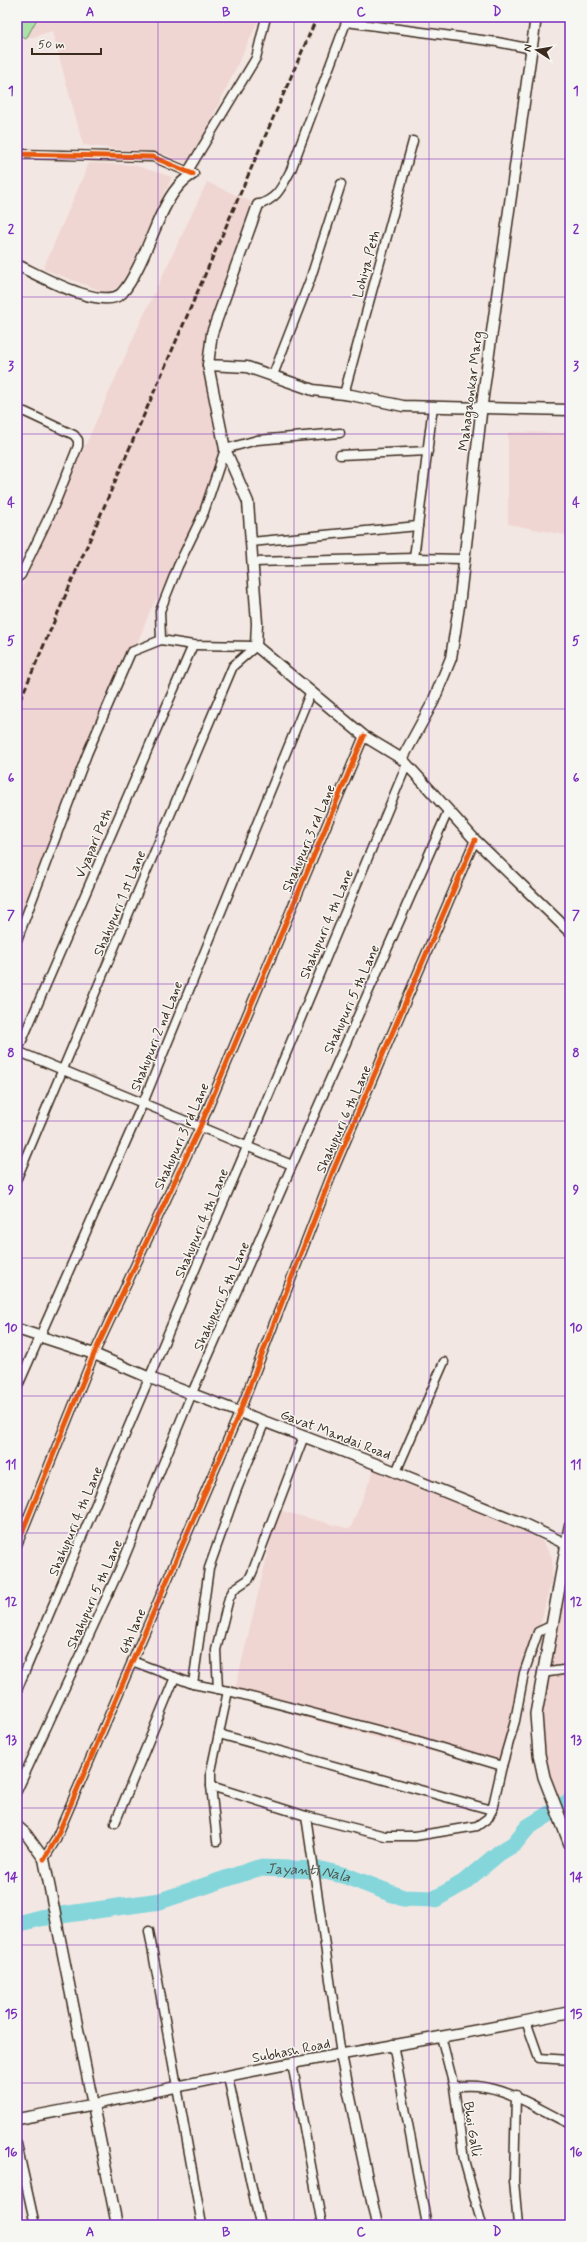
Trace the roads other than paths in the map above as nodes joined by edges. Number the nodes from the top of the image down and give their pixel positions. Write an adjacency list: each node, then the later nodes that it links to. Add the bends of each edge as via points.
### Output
1 (266, 17): 7 (street, via 256,58)
2 (536, 17): 4 (street, Mahagaonkar Marg)
3 (347, 20): 4 (street); 9 (street, via 290,170 278,194 270,201)
4 (532, 49): 15 (street, Mahagaonkar Marg)
5 (413, 141): 13 (street, Lohiya Peth)
6 (17, 154): 7 (street, via 153,157)
7 (191, 172): 10 (street, via 179,184 164,209 134,273 121,294 108,298 76,293)
8 (341, 184): 12 (street, via 310,280)
9 (258, 205): 11 (street, via 212,333)
10 (17, 265)
11 (208, 365): 12 (street, via 247,367); 19 (street)
12 (273, 375): 13 (street, via 313,390)
13 (344, 394): 14 (street, via 403,406)
14 (434, 406): 15 (street); 20 (street)
15 (482, 408): 16 (street); 25 (street, Mahagaonkar Marg)
16 (570, 410)
17 (17, 411): 27 (street, via 25,412 60,428 78,440 78,446 54,506 21,575)
18 (340, 433): 19 (street, via 257,440)
19 (225, 449): 23 (street, via 248,502); 28 (street, via 204,512 160,611)
20 (428, 451): 21 (street); 22 (street)
21 (340, 456)
22 (418, 526): 23 (street); 24 (street)
23 (251, 542): 26 (street)
24 (414, 558): 25 (street); 26 (street)
25 (463, 559): 33 (street, Mahagaonkar Marg, via 451,658)
26 (253, 562): 30 (street)
27 (17, 578)
28 (161, 640): 29 (street); 37 (street, via 131,652 87,754)
29 (193, 645): 30 (street); 38 (street, Vyapari Peth)
30 (256, 646): 31 (street); 39 (street, Shahupuri 1 st Lane, via 233,666)
31 (311, 691): 32 (street); 40 (street, Shahupuri 2 nd Lane)
32 (364, 736): 33 (street); 41 (street, Shahupuri 3 rd Lane)
33 (404, 761): 34 (street); 42 (street, Shahupuri 4 th Lane)
34 (448, 811): 35 (street); 43 (street, Shahupuri 5 th Lane)
35 (475, 840): 36 (street); 52 (street, Shahupuri 6 th Lane, via 333,1171)
36 (570, 932)
37 (17, 940)
38 (17, 1051): 39 (street)
39 (63, 1070): 40 (street); 44 (street, Shahupuri 1 st Lane)
40 (143, 1103): 41 (street); 46 (street, Shahupuri 2 nd Lane)
41 (200, 1127): 42 (street); 47 (street, Shahupuri 3 rd Lane)
42 (247, 1147): 43 (street); 49 (street, Shahupuri 4 th Lane)
43 (292, 1165): 51 (street, Shahupuri 5 th Lane)
44 (17, 1178)
45 (17, 1329): 46 (street)
46 (39, 1337): 47 (street, Gavat Mandai Road); 50 (street, Shahupuri 2 nd Lane)
47 (94, 1354): 49 (street, Gavat Mandai Road); 58 (street, Shahupuri 3 rd Lane)
48 (444, 1362): 55 (street)
49 (150, 1378): 51 (street, Gavat Mandai Road); 66 (street, Shahupuri 4 th Lane)
50 (17, 1388)
51 (192, 1393): 52 (street, Gavat Mandai Road); 71 (street, Shahupuri 5 th Lane, via 121,1566)
52 (240, 1411): 53 (street, Gavat Mandai Road); 60 (street, 6th lane)
53 (265, 1421): 54 (street, Gavat Mandai Road); 64 (street, via 236,1490 209,1568)
54 (304, 1436): 55 (street, Gavat Mandai Road); 65 (street, via 252,1573 249,1579 234,1589 229,1598 216,1650)
55 (396, 1472): 57 (street, Gavat Mandai Road)
56 (570, 1528): 57 (main road)
57 (568, 1544): 59 (main road)
58 (17, 1545)
59 (551, 1626): 62 (main road); 69 (street, via 538,1632 524,1673 515,1721)
60 (132, 1661): 63 (street); 78 (street, 6th lane, via 55,1841)
61 (570, 1669): 62 (street)
62 (542, 1673): 77 (main road, via 536,1714 539,1754 544,1776)
63 (175, 1677): 64 (street); 74 (street)
64 (193, 1684): 65 (street)
65 (212, 1687): 67 (street)
66 (17, 1690)
67 (228, 1691): 68 (street); 69 (street, via 412,1739)
68 (219, 1734): 70 (street, via 211,1771); 72 (street)
69 (502, 1766): 72 (street)
70 (211, 1786): 73 (street); 76 (street)
71 (17, 1791)
72 (492, 1810): 73 (street, via 488,1818 477,1826 416,1836 385,1836)
73 (306, 1816): 84 (street)
74 (115, 1823)
75 (17, 1826): 78 (street)
76 (217, 1841)
77 (570, 1844)
78 (44, 1859): 91 (street)
79 (149, 1931): 89 (street)
80 (570, 2012): 81 (street, Subhash Road)
81 (526, 2022): 82 (street, Subhash Road); 85 (street, via 539,2058)
82 (441, 2036): 83 (street, Subhash Road); 88 (street, Bhoi Galli)
83 (393, 2044): 84 (street, Subhash Road); 101 (street)
84 (341, 2055): 86 (street, Subhash Road); 100 (street)
85 (570, 2060)
86 (292, 2063): 87 (street, Subhash Road); 99 (street)
87 (228, 2077): 89 (street, Subhash Road); 98 (street)
88 (454, 2087): 90 (street, via 478,2086); 102 (street, Bhoi Galli, via 464,2160)
89 (176, 2088): 91 (street, Subhash Road); 97 (street)
90 (516, 2095): 93 (street); 103 (street, via 514,2181)
91 (93, 2106): 92 (street, Subhash Road); 96 (street)
92 (17, 2119)
93 (570, 2124)
94 (17, 2144): 95 (street)
95 (35, 2225)
96 (117, 2225)
97 (202, 2225)
98 (260, 2225)
99 (322, 2225)
100 (377, 2225)
101 (427, 2225)
102 (482, 2225)
103 (518, 2225)

